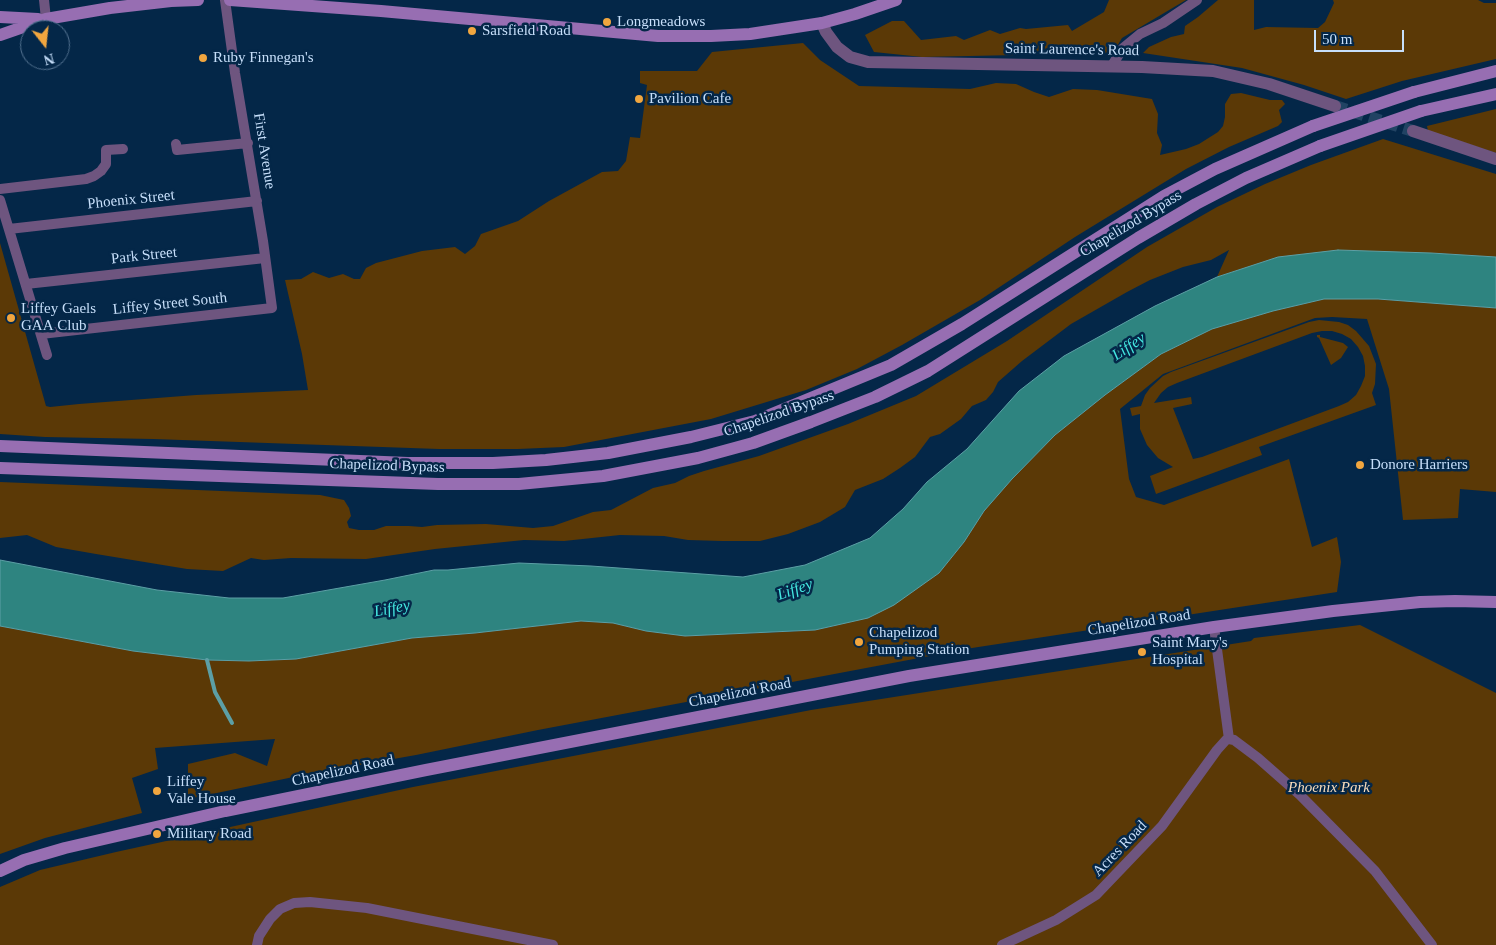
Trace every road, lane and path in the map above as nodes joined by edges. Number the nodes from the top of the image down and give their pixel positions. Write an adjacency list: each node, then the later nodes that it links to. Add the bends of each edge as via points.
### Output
1 (44, 0): 8 (street)
2 (198, 0): 8 (main road, via 110,8)
3 (225, 0): 16 (street, First Avenue)
4 (230, 0): 9 (main road, via 658,36 750,34)
5 (896, 0): 9 (main road)
6 (1197, 0): 11 (street, via 1140,34 1123,48)
7 (0, 17): 8 (main road)
8 (46, 19): 10 (main road)
9 (822, 23): 11 (street, Saint Laurence's Road, via 837,47 850,57 868,62)
10 (0, 35)
11 (1111, 67): 14 (street, Saint Laurence's Road, via 1213,72 1269,84)
12 (1496, 71): 29 (main road, Chapelizod Bypass, bridge, via 1414,92 1313,126 1215,169 1164,196 962,324 891,365 755,421 608,453 494,463 408,463)
13 (1496, 94): 30 (main road, Chapelizod Bypass, bridge, via 1421,111 1320,146 1246,178 1138,238 928,372 811,422 754,443 698,458 603,476 519,484)
14 (1335, 106)
15 (1413, 131): 19 (street)
16 (248, 143): 17 (street, via 177,150); 22 (street, First Avenue)
17 (176, 144)
18 (123, 149): 20 (street, via 106,150 106,164 101,171 86,179)
19 (1496, 159)
20 (0, 190)
21 (0, 200): 23 (street)
22 (257, 200): 23 (street, Phoenix Street); 24 (street, First Avenue)
23 (9, 229): 25 (street)
24 (265, 258): 25 (street, Park Street); 26 (street, First Avenue)
25 (26, 284): 27 (street)
26 (272, 308): 27 (street, Liffey Street South)
27 (41, 334): 28 (street)
28 (47, 355)
29 (0, 446)
30 (0, 468)
31 (1496, 602): 32 (main road, Chapelizod Road, via 1420,602)
32 (1214, 627): 33 (street); 34 (main road, Chapelizod Road, via 909,676 362,783 65,848)
33 (1229, 739): 37 (street, Acres Road, via 1217,750 1162,826 1096,895 1056,920); 38 (street, via 1258,758 1300,795 1376,871)
34 (0, 871)
35 (257, 945): 36 (street, via 259,936 280,909 294,903 310,902 367,908)
36 (553, 945)
37 (1002, 945)
38 (1432, 945)

